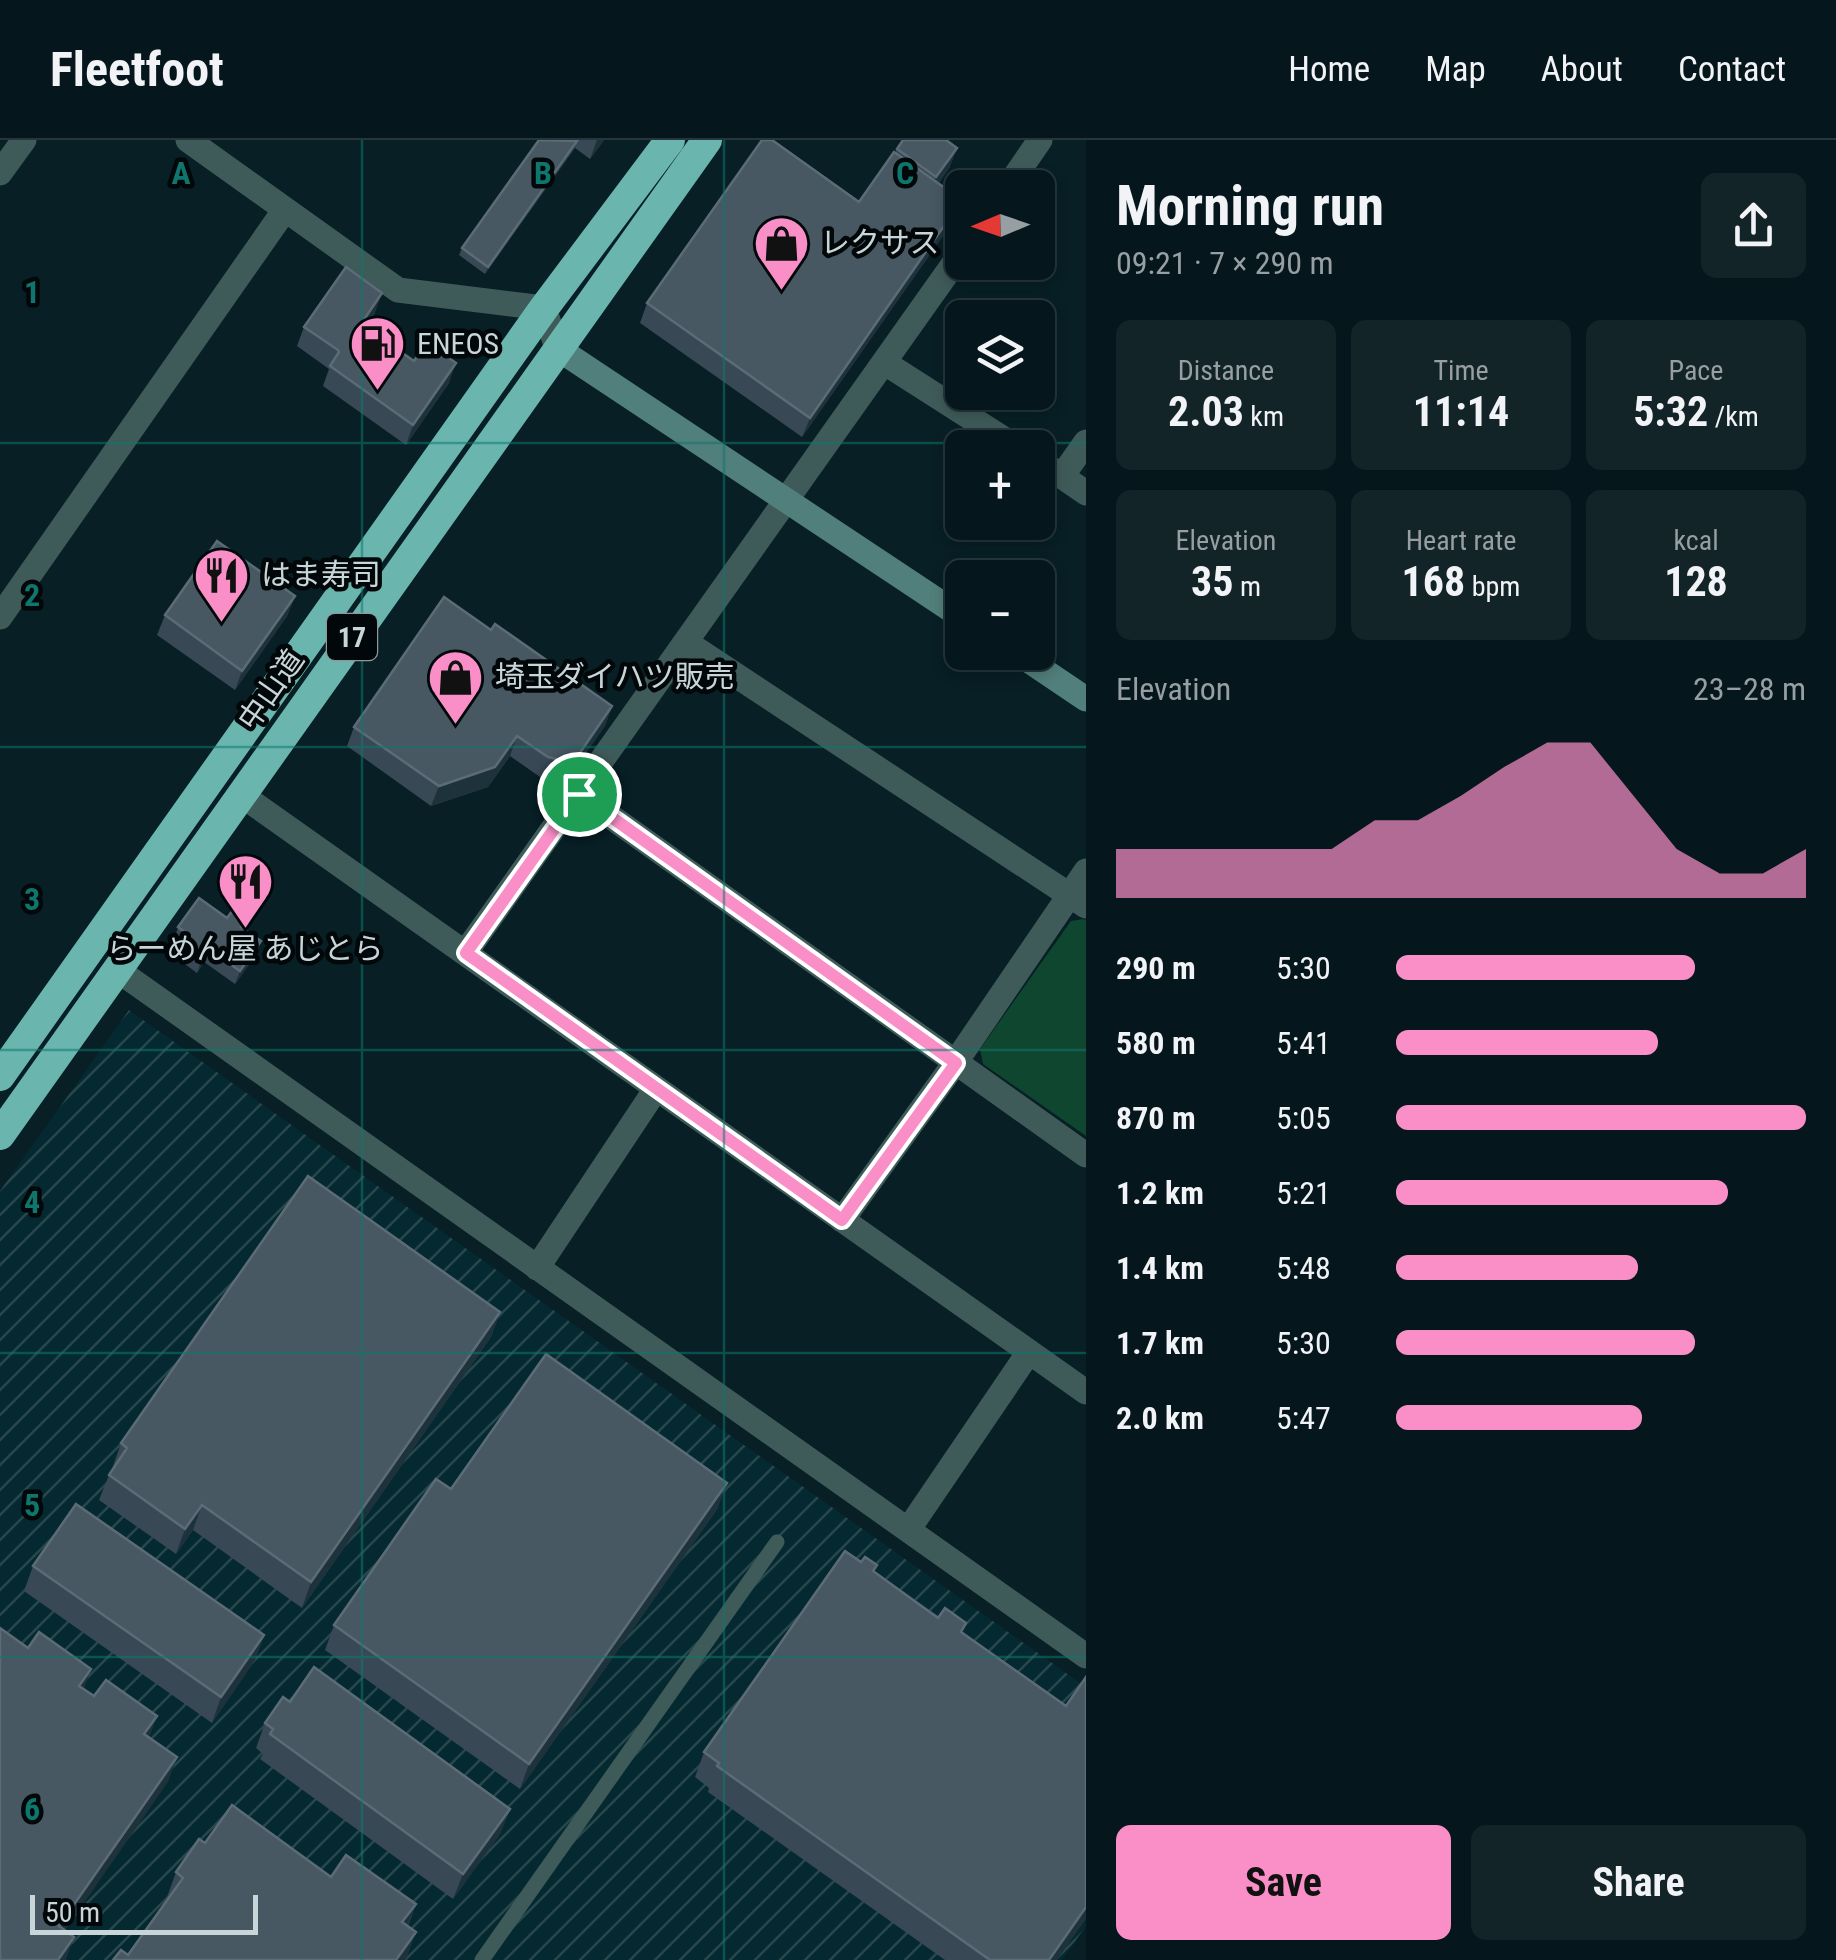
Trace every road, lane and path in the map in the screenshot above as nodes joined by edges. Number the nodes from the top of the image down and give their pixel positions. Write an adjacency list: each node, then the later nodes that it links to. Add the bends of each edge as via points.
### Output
1 (24, 140): 7 (street)
2 (188, 140): 8 (street)
3 (670, 140): 10 (highway, 中山道 / 17)
4 (706, 140): 11 (highway, 中山道 / 17)
5 (1040, 140): 6 (street)
6 (1019, 170)
7 (0, 173)
8 (284, 212): 10 (street, via 398,290); 20 (street)
9 (945, 277): 12 (street)
10 (544, 308): 11 (street); 31 (highway, 中山道 / 17)
11 (558, 348): 18 (street); 24 (highway, 中山道 / 17)
12 (885, 363): 13 (street); 18 (street)
13 (990, 430)
14 (1086, 442): 16 (street)
15 (1055, 471): 16 (street)
16 (1062, 476): 17 (street)
17 (1086, 492)
18 (789, 501): 19 (street); 21 (street)
19 (945, 606)
20 (0, 617)
21 (687, 643): 25 (street); 27 (street)
22 (1043, 670): 23 (street)
23 (1086, 699)
24 (240, 794): 28 (street); 29 (highway, 中山道 / 17)
25 (579, 794): 28 (street); 30 (street)
26 (1086, 871): 27 (street)
27 (1078, 900): 30 (street)
28 (466, 953): 32 (street)
29 (116, 969): 33 (highway, 中山道 / 17); 36 (street)
30 (956, 1063): 34 (street); 35 (street)
31 (0, 1076)
32 (656, 1088): 35 (street); 36 (street)
33 (1, 1130)
34 (1086, 1155)
35 (842, 1220): 37 (street)
36 (537, 1268): 39 (street)
37 (1030, 1352): 38 (street); 39 (street)
38 (1086, 1392)
39 (908, 1530): 41 (street)
40 (777, 1542): 42 (lane)
41 (1086, 1656)
42 (482, 1960)

